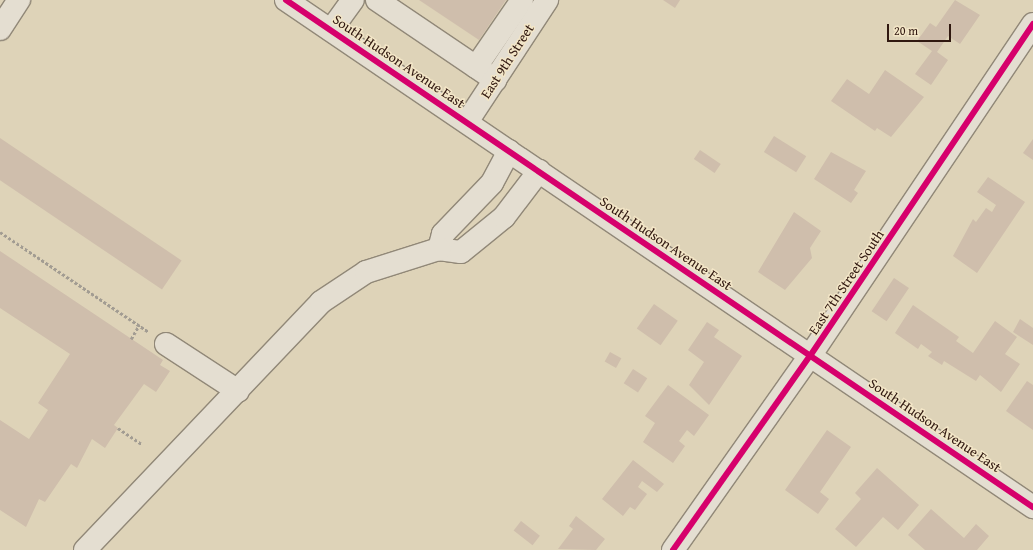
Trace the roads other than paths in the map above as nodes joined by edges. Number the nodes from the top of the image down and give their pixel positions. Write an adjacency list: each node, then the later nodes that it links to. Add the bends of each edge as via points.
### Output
1 (19, 0): 8 (street)
2 (353, 0): 9 (street)
3 (377, 0): 10 (street)
4 (522, 0): 10 (street)
5 (547, 0): 11 (street, East 9th Street)
6 (291, 1): 9 (street, South Hudson Avenue East)
7 (1033, 24): 19 (street, East 7th Street South)
8 (0, 29)
9 (331, 30): 12 (street, South Hudson Avenue East)
10 (476, 67): 11 (street)
11 (495, 80): 12 (street, East 9th Street)
12 (467, 122): 13 (street, South Hudson Avenue East)
13 (509, 151): 14 (street, South Hudson Avenue East); 15 (street, via 492,183)
14 (539, 171): 16 (street); 19 (street, South Hudson Avenue East)
15 (477, 198): 16 (street); 17 (street, via 443,234)
16 (504, 217): 17 (street, via 461,252)
17 (439, 249): 20 (street, via 366,272 321,302)
18 (166, 344): 20 (street)
19 (810, 356): 21 (street, South Hudson Avenue East); 23 (street, East 7th Street South)
20 (238, 391): 22 (street)
21 (1033, 507)
22 (84, 550)
23 (674, 550)

